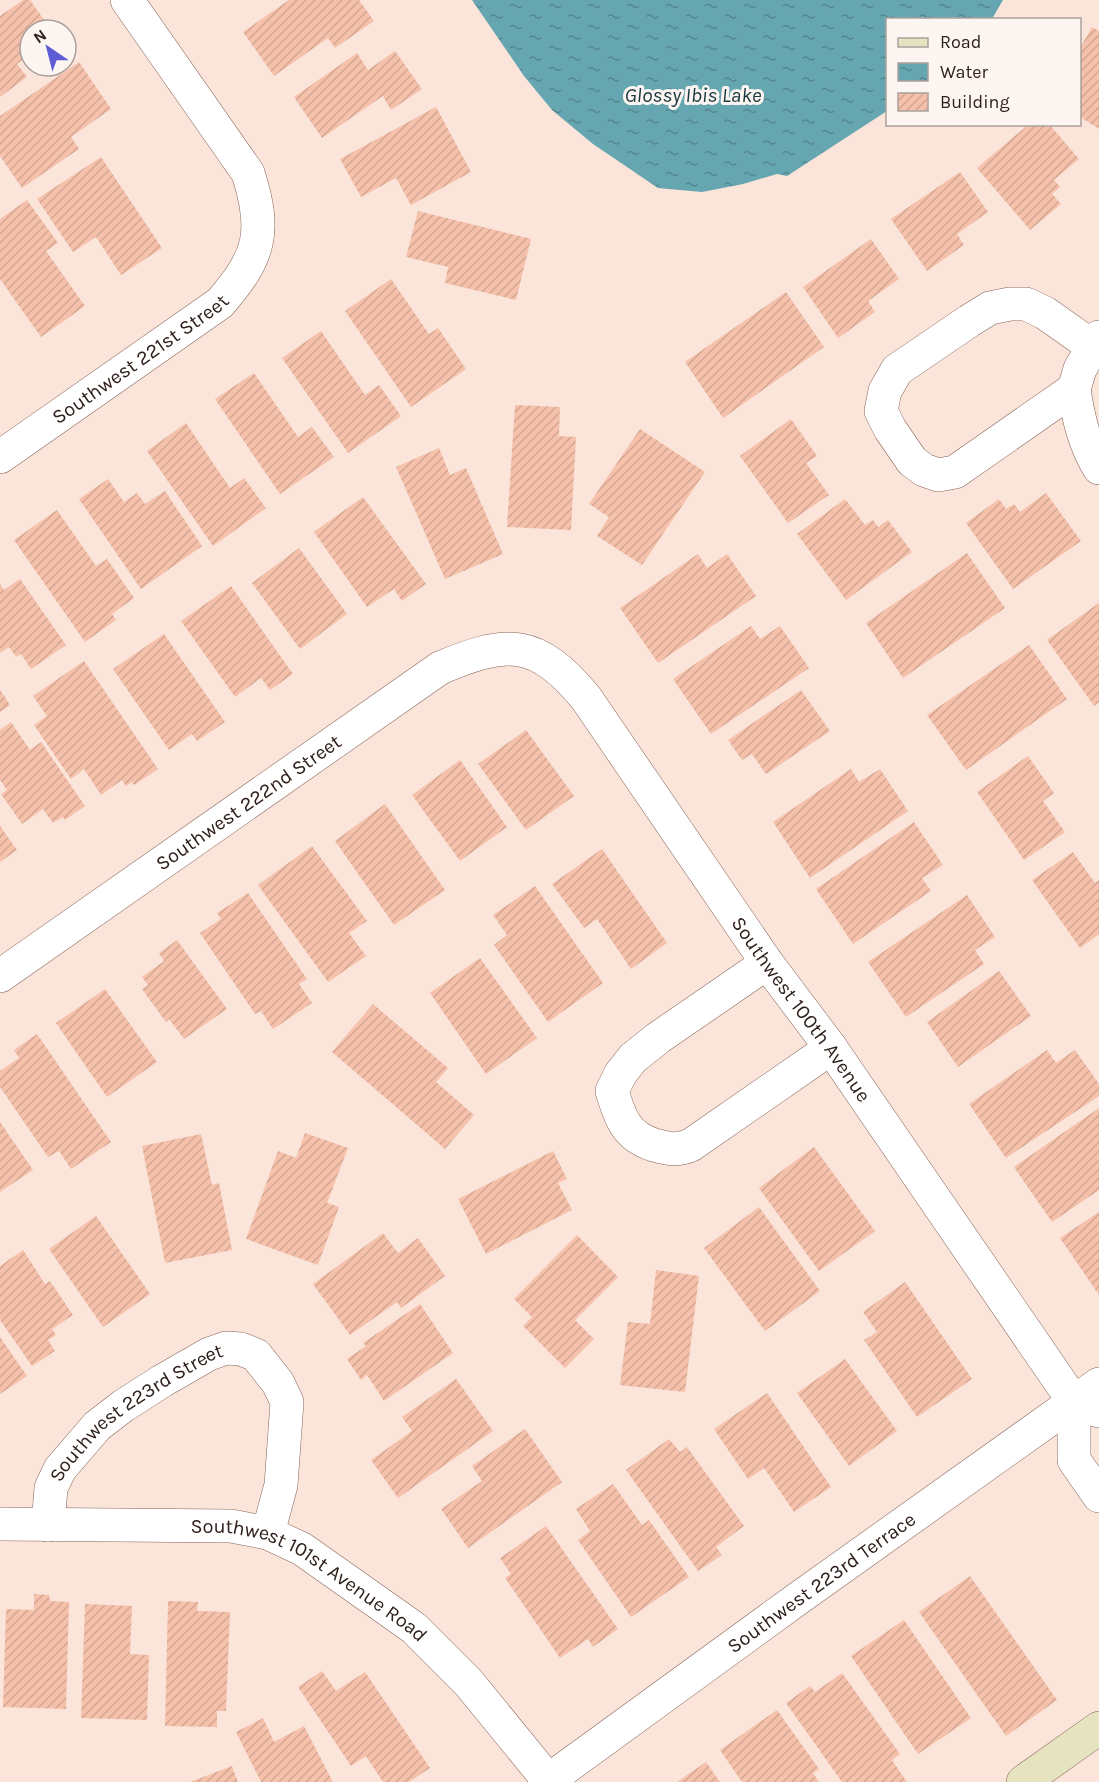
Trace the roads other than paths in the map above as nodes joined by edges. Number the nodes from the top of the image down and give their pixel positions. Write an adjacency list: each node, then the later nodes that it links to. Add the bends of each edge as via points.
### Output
1 (127, 0): 4 (street, Southwest 221st Street, via 248,173 257,205 257,240 249,266 220,303)
2 (1096, 342): 3 (street); 3 (street, via 1026,304 990,308 897,370 885,391 881,411 912,461 938,475 955,472)
3 (1074, 388): 5 (street, via 1084,436)
4 (0, 457)
5 (1099, 468)
6 (505, 648): 7 (street, Southwest 100th Avenue, via 542,656 572,681); 8 (street, Southwest 222nd Street, via 457,661 427,677)
7 (767, 963): 9 (street, Southwest 100th Avenue); 9 (street, via 633,1058 612,1091 622,1121 645,1142 678,1150 691,1145)
8 (0, 976)
9 (831, 1048): 10 (street, Southwest 100th Avenue)
10 (1091, 1399): 11 (street, via 1074,1460); 16 (street, Southwest 223rd Terrace, via 796,1600)
11 (1099, 1496)
12 (0, 1524): 13 (street, Southwest 101st Avenue Road)
13 (48, 1525): 14 (street, Southwest 101st Avenue Road, via 231,1526); 14 (street, Southwest 223rd Street, via 51,1488 60,1469 96,1426 162,1381 226,1348 256,1355 287,1402 281,1485)
14 (268, 1533): 16 (street, Southwest 101st Avenue Road, via 302,1549 414,1628 468,1682)
15 (1099, 1728): 17 (street)
16 (547, 1781)
17 (1023, 1782)

